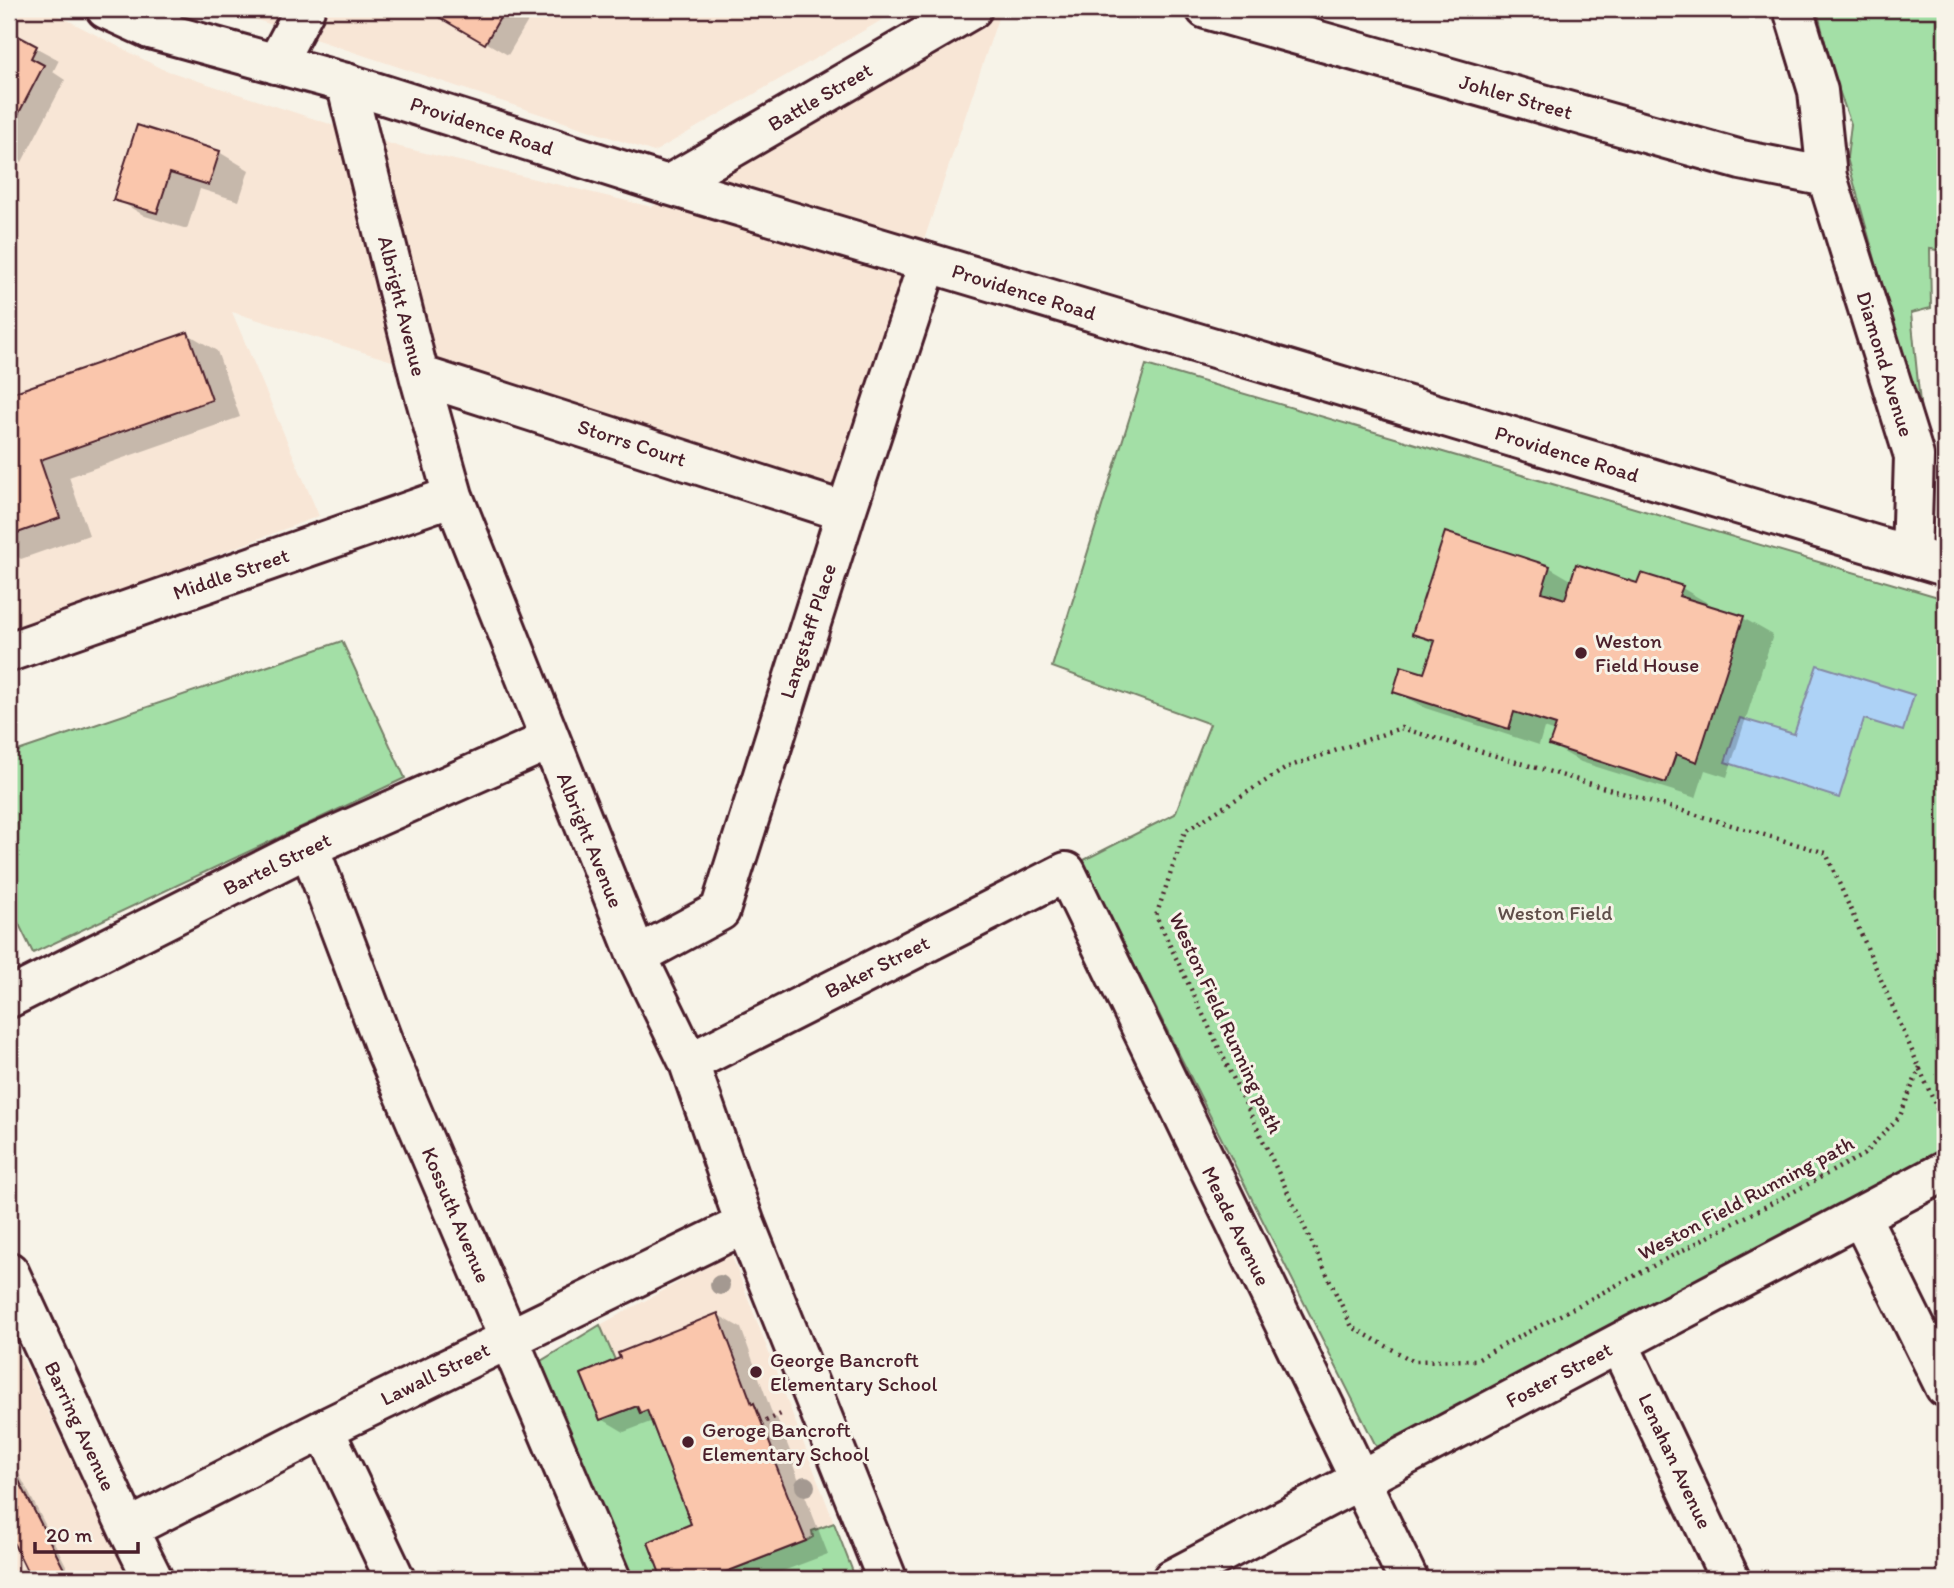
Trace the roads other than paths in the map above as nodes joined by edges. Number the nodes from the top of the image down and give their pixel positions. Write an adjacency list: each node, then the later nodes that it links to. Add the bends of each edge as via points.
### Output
1 (106, 9): 6 (street, Providence Road)
2 (305, 9): 7 (street)
3 (1206, 9): 9 (street, Johler Street, via 1741,160)
4 (1793, 9): 9 (street, via 1818,91)
5 (950, 14): 10 (street, Battle Street)
6 (156, 19): 7 (street, Providence Road)
7 (276, 64): 8 (street, Providence Road)
8 (346, 83): 10 (street, Providence Road); 12 (street, Albright Avenue)
9 (1826, 177): 15 (street, Diamond Avenue, via 1914,456)
10 (668, 185): 11 (street, Providence Road)
11 (928, 263): 14 (street, Langstaff Place); 15 (street, Providence Road)
12 (419, 375): 13 (street, Albright Avenue); 14 (street, Storrs Court)
13 (453, 496): 16 (street, Middle Street); 17 (street, Albright Avenue)
14 (846, 512): 20 (street, Langstaff Place, via 720,911)
15 (1928, 561)
16 (9, 653)
17 (550, 740): 18 (street, Bartel Street); 20 (street, Albright Avenue)
18 (309, 847): 21 (street, Bartel Street); 27 (street, Kossuth Avenue, via 387,1053)
19 (1066, 872): 22 (street, Baker Street); 31 (street, Meade Avenue)
20 (638, 956): 22 (street, Albright Avenue)
21 (9, 998)
22 (689, 1063): 25 (street, Albright Avenue)
23 (1945, 1171): 24 (street, Foster Street)
24 (1861, 1217): 28 (street, Foster Street); 29 (street)
25 (745, 1224): 27 (street, Lawall Street); 36 (street, Albright Avenue)
26 (9, 1272): 32 (street, Barring Avenue)
27 (508, 1338): 30 (street, Lawall Street); 35 (street, Kossuth Avenue)
28 (1619, 1343): 31 (street, Foster Street); 39 (street, Lenahan Avenue)
29 (1945, 1387)
30 (324, 1429): 32 (street, Lawall Street); 34 (street)
31 (1359, 1480): 37 (street, Foster Street); 38 (street, Meade Avenue)
32 (128, 1529): 33 (street, Barring Avenue)
33 (153, 1579)
34 (395, 1579)
35 (611, 1579)
36 (887, 1579)
37 (1172, 1579)
38 (1408, 1579)
39 (1730, 1579)

